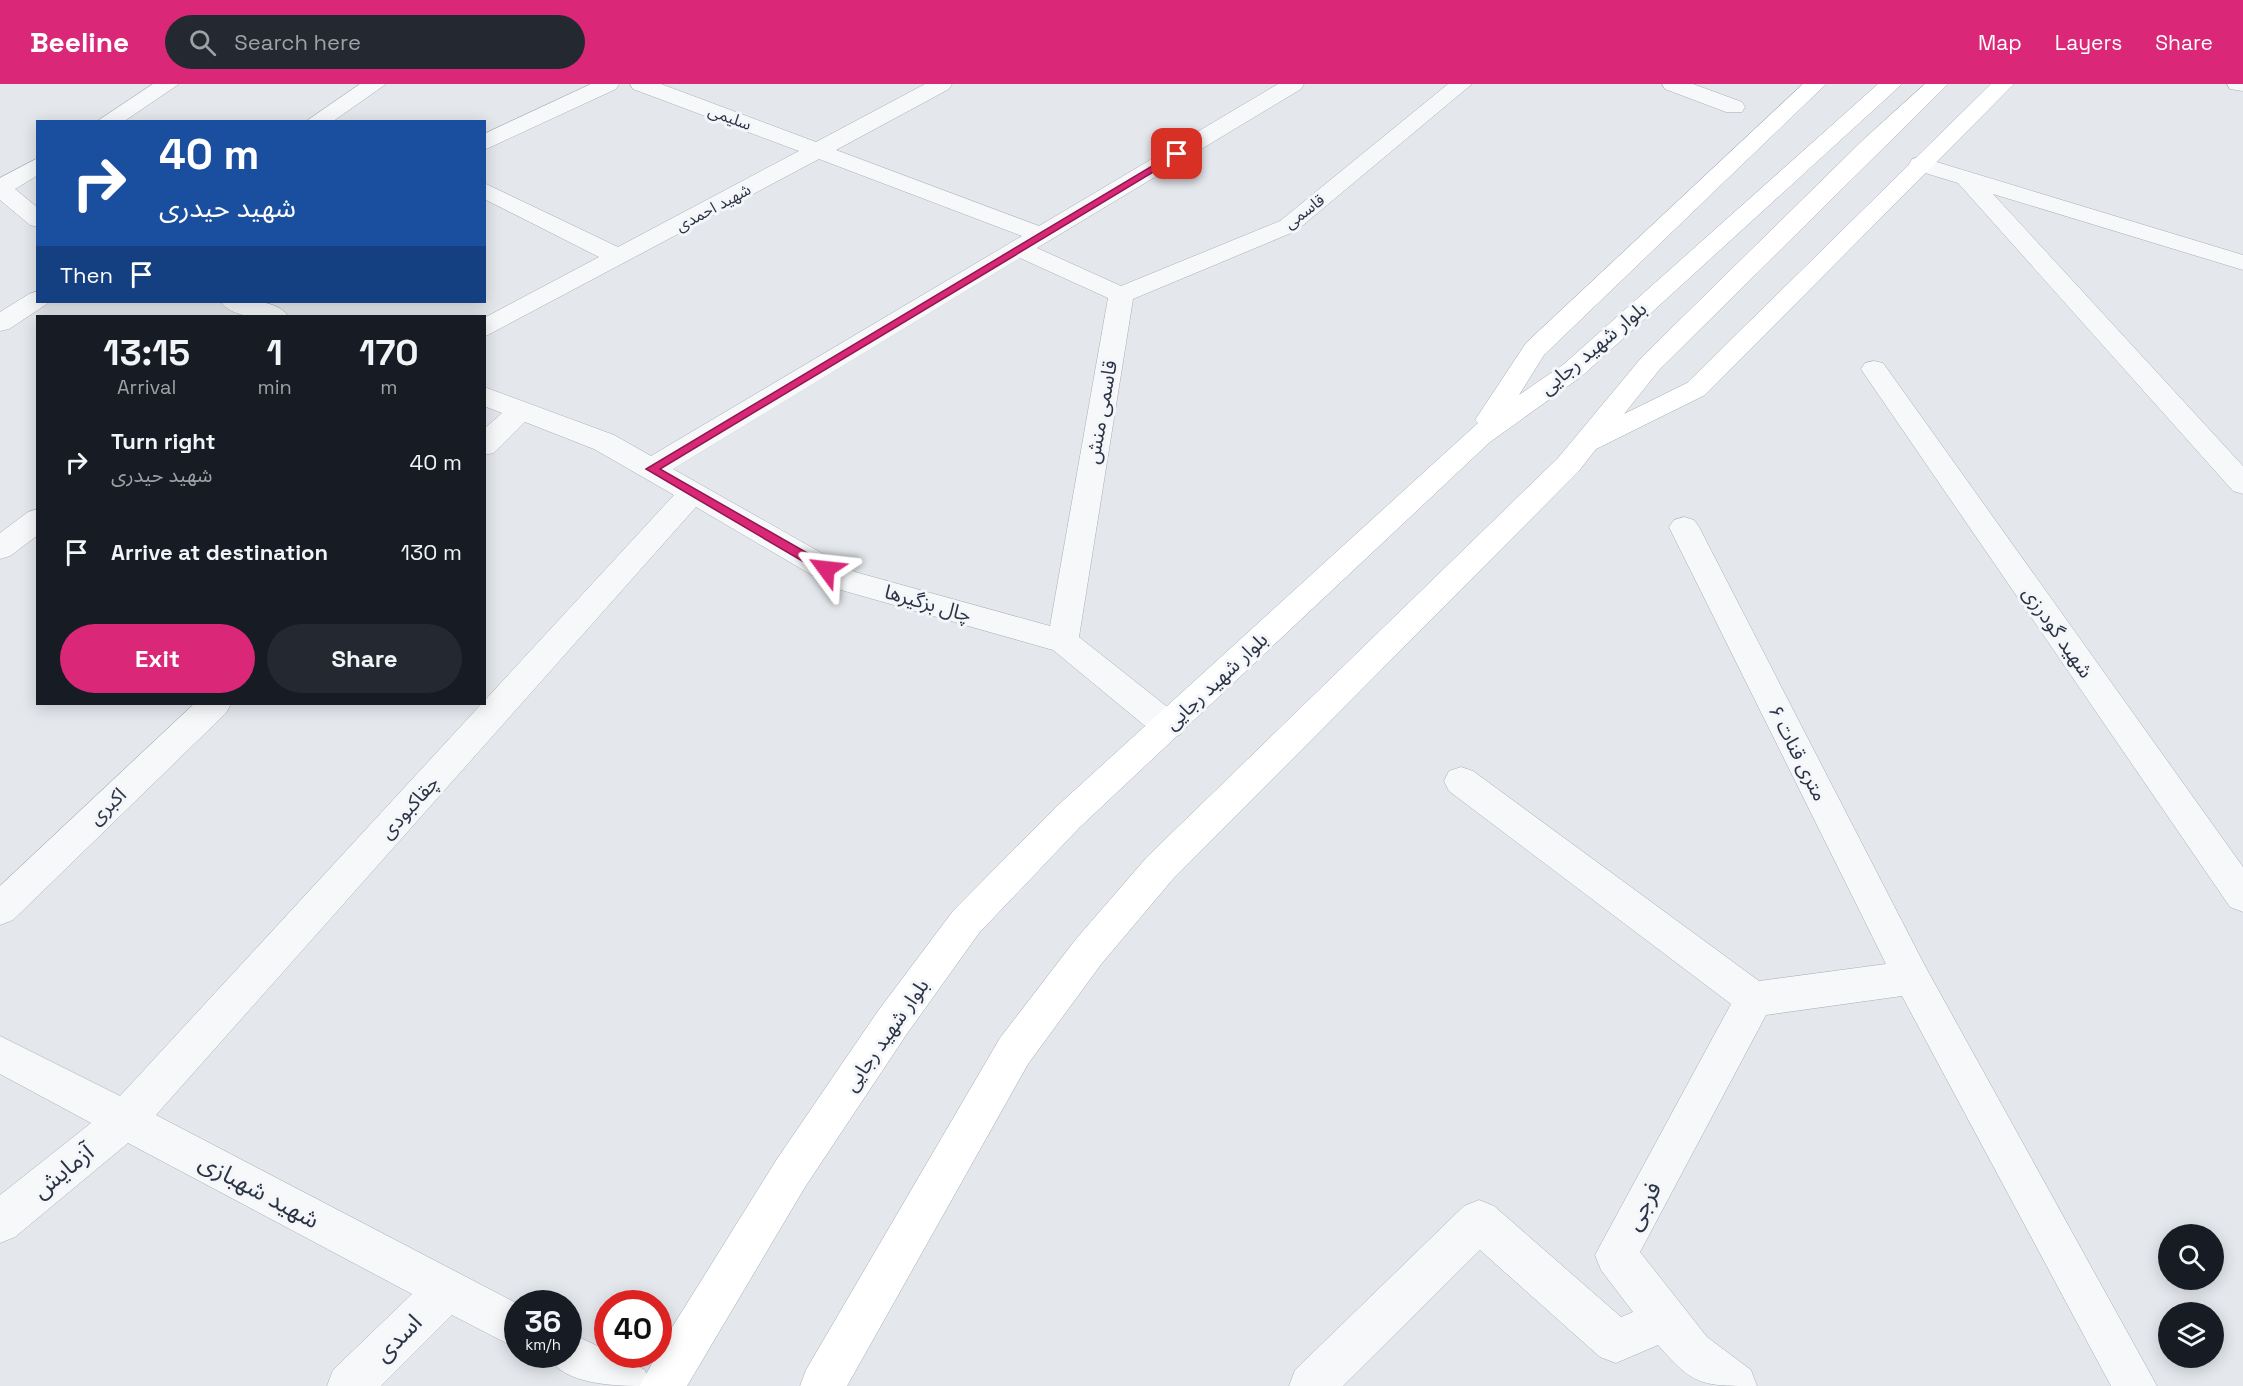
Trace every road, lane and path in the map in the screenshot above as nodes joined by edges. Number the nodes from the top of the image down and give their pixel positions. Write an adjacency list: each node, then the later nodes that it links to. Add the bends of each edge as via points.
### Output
1 (168, 84): 16 (street)
2 (375, 84): 17 (street)
3 (608, 84): 18 (street)
4 (640, 84): 19 (street, سلیمی)
5 (941, 84): 19 (street, شهید احمدی)
6 (1293, 84): 28 (street)
7 (1461, 84): 31 (street, قاسمی, via 1288,226)
8 (1673, 84): 15 (street)
9 (1815, 84): 40 (main road, via 1535,349)
10 (1891, 84): 40 (main road, بلوار شهید رجایی, via 1573,370)
11 (1937, 84): 42 (main road, via 1651,363)
12 (2003, 84): 20 (main road)
13 (2238, 84): 14 (street)
14 (2243, 85)
15 (1734, 107)
16 (110, 120)
17 (319, 120)
18 (486, 142)
19 (819, 149): 28 (street, سلیمی); 29 (street, شهید احمدی)
20 (1920, 164): 22 (street); 42 (main road, via 1696,389)
21 (36, 166): 23 (street)
22 (1966, 178): 30 (street); 44 (street)
23 (0, 188): 26 (street)
24 (486, 191): 29 (street)
25 (0, 217): 27 (street)
26 (36, 218)
27 (36, 229)
28 (1030, 242): 31 (street); 43 (street)
29 (618, 257): 36 (street, شهید احمدی)
30 (2243, 263)
31 (1121, 295): 49 (street, قاسمی منش)
32 (36, 300): 35 (street)
33 (237, 303): 34 (street)
34 (272, 315)
35 (0, 323)
36 (486, 328)
37 (1874, 369): 53 (street, شهید گودرزی)
38 (486, 397): 39 (street, چال بزگیرها)
39 (521, 411): 41 (street); 43 (street, چال بزگیرها, via 604,442)
40 (1480, 435): 51 (main road, بلوار شهید رجایی)
41 (486, 444)
42 (1586, 445): 67 (main road, via 1160,868 1089,951 1014,1051)
43 (651, 469): 45 (street, چال بزگیرها)
44 (2243, 484)
45 (692, 493): 49 (street, چال بزگیرها, via 845,580); 58 (street, چقاکبودی)
46 (36, 521): 48 (street)
47 (1684, 527): 55 (street, ۶ متری قنات)
48 (0, 548)
49 (1063, 641): 51 (street, چال بزگیرها)
50 (214, 705): 54 (street, اکبری)
51 (1168, 726): 66 (main road, بلوار شهید رجایی, via 1067,818 966,922 791,1173)
52 (1461, 781): 56 (street)
53 (2243, 896)
54 (0, 909)
55 (1912, 978): 56 (street); 70 (street, ۶ متری قنات)
56 (1754, 999): 62 (street, فرجی, via 1616,1255)
57 (0, 1054): 58 (street, شهید شهبازی)
58 (125, 1120): 59 (street, آزمایش); 60 (street, شهید شهبازی)
59 (0, 1222)
60 (447, 1290): 61 (street, شهید شهبازی); 64 (street, اسدی)
61 (504, 1320)
62 (1665, 1320): 68 (street, via 1616,1341 1479,1221); 69 (street, فرجی, via 1691,1353)
63 (582, 1361): 65 (street)
64 (349, 1386)
65 (629, 1386)
66 (662, 1386)
67 (822, 1386)
68 (1311, 1386)
69 (1735, 1386)
70 (2135, 1386)

